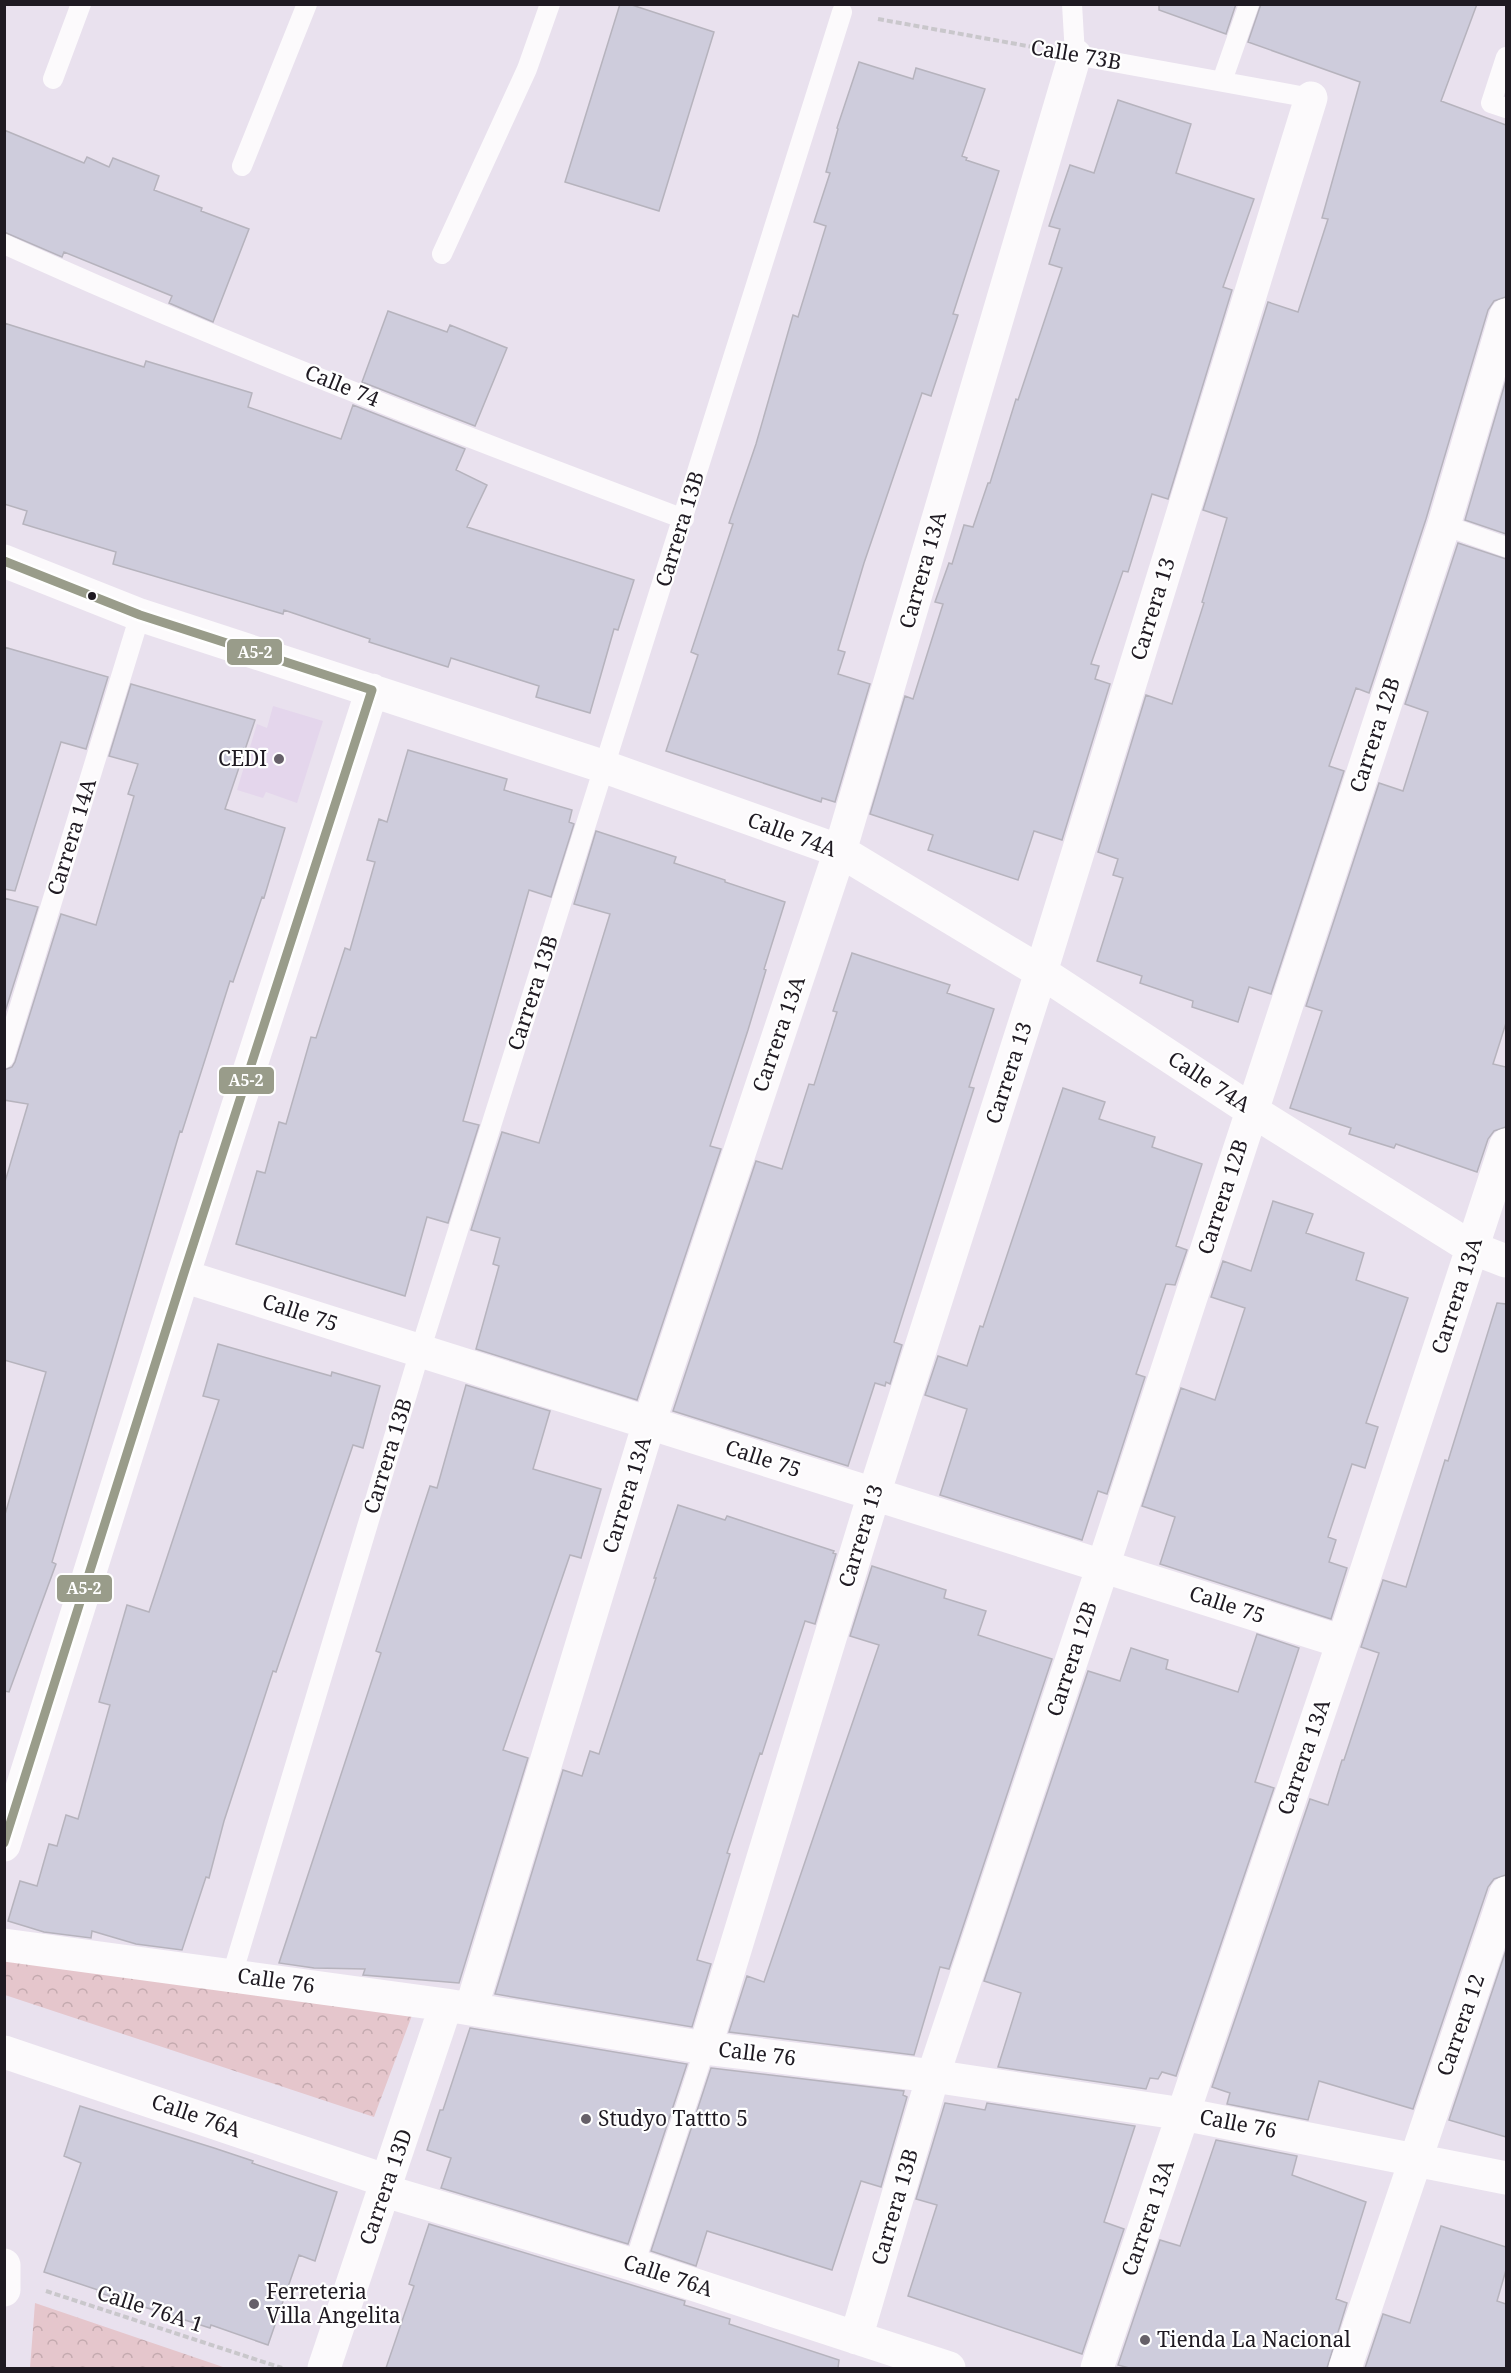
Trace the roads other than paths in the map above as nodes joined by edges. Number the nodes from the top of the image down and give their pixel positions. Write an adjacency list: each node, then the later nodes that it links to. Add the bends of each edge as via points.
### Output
1 (81, 4): 9 (lane)
2 (307, 4): 13 (lane)
3 (550, 4): 15 (lane, via 527,69)
4 (1072, 4): 7 (lane)
5 (1249, 4): 10 (lane)
6 (842, 12): 17 (lane, Carrera 13B)
7 (1075, 55): 10 (lane, Calle 73B); 24 (street, Carrera 13A)
8 (1506, 57): 12 (lane)
9 (53, 80)
10 (1222, 81): 11 (lane, Calle 73B)
11 (1311, 98): 25 (street, Carrera 13)
12 (1499, 106)
13 (242, 166)
14 (4, 244): 17 (lane, Calle 74, via 466,438)
15 (442, 254)
16 (1506, 315): 18 (street, Carrera 12B)
17 (684, 519): 23 (lane, Carrera 13B)
18 (1444, 525): 19 (lane); 27 (street, Carrera 12B)
19 (1506, 547)
20 (4, 561): 21 (street, Calle 74A)
21 (141, 615): 22 (street, Calle 74A); 26 (lane, Carrera 14A)
22 (372, 690): 23 (street, Calle 74A); 31 (street)
23 (605, 767): 24 (street, Calle 74A); 32 (lane, Carrera 13B)
24 (840, 851): 25 (street, Calle 74A); 33 (street, Carrera 13A)
25 (1041, 972): 27 (street, Calle 74A); 34 (street, Carrera 13)
26 (4, 1058)
27 (1251, 1110): 29 (street, Calle 74A); 35 (street, Carrera 12B)
28 (1506, 1145): 29 (street, Carrera 13A)
29 (1472, 1248): 30 (street, Calle 74A); 36 (street, Carrera 13A)
30 (1506, 1261)
31 (183, 1276): 32 (street, Calle 75); 37 (street)
32 (420, 1351): 33 (street, Calle 75); 40 (lane, Carrera 13B)
33 (649, 1423): 34 (street, Calle 75); 41 (street, Carrera 13A)
34 (874, 1494): 35 (street, Calle 75); 42 (street, Carrera 13)
35 (1103, 1566): 36 (street, Calle 75); 44 (street, Carrera 12B)
36 (1343, 1642): 45 (street, Carrera 13A)
37 (4, 1845)
38 (1506, 1893): 46 (street, Carrera 12)
39 (4, 1945): 40 (street, Calle 76)
40 (232, 1975): 41 (street, Calle 76)
41 (459, 2007): 42 (street, Calle 76); 48 (street, Carrera 13D)
42 (705, 2048): 44 (street, Calle 76); 49 (lane)
43 (4, 2052): 48 (street, Calle 76A)
44 (933, 2076): 45 (street, Calle 76); 50 (street, Carrera 13B)
45 (1183, 2114): 46 (street, Calle 76); 53 (street, Carrera 13A)
46 (1415, 2158): 47 (street, Calle 76); 54 (street, Carrera 12)
47 (1506, 2178)
48 (386, 2186): 49 (street, Calle 76A); 51 (street, Carrera 13D)
49 (634, 2265): 50 (street, Calle 76A)
50 (856, 2338): 52 (street, Calle 76A)
51 (324, 2368)
52 (949, 2368)
53 (1097, 2368)
54 (1345, 2368)

